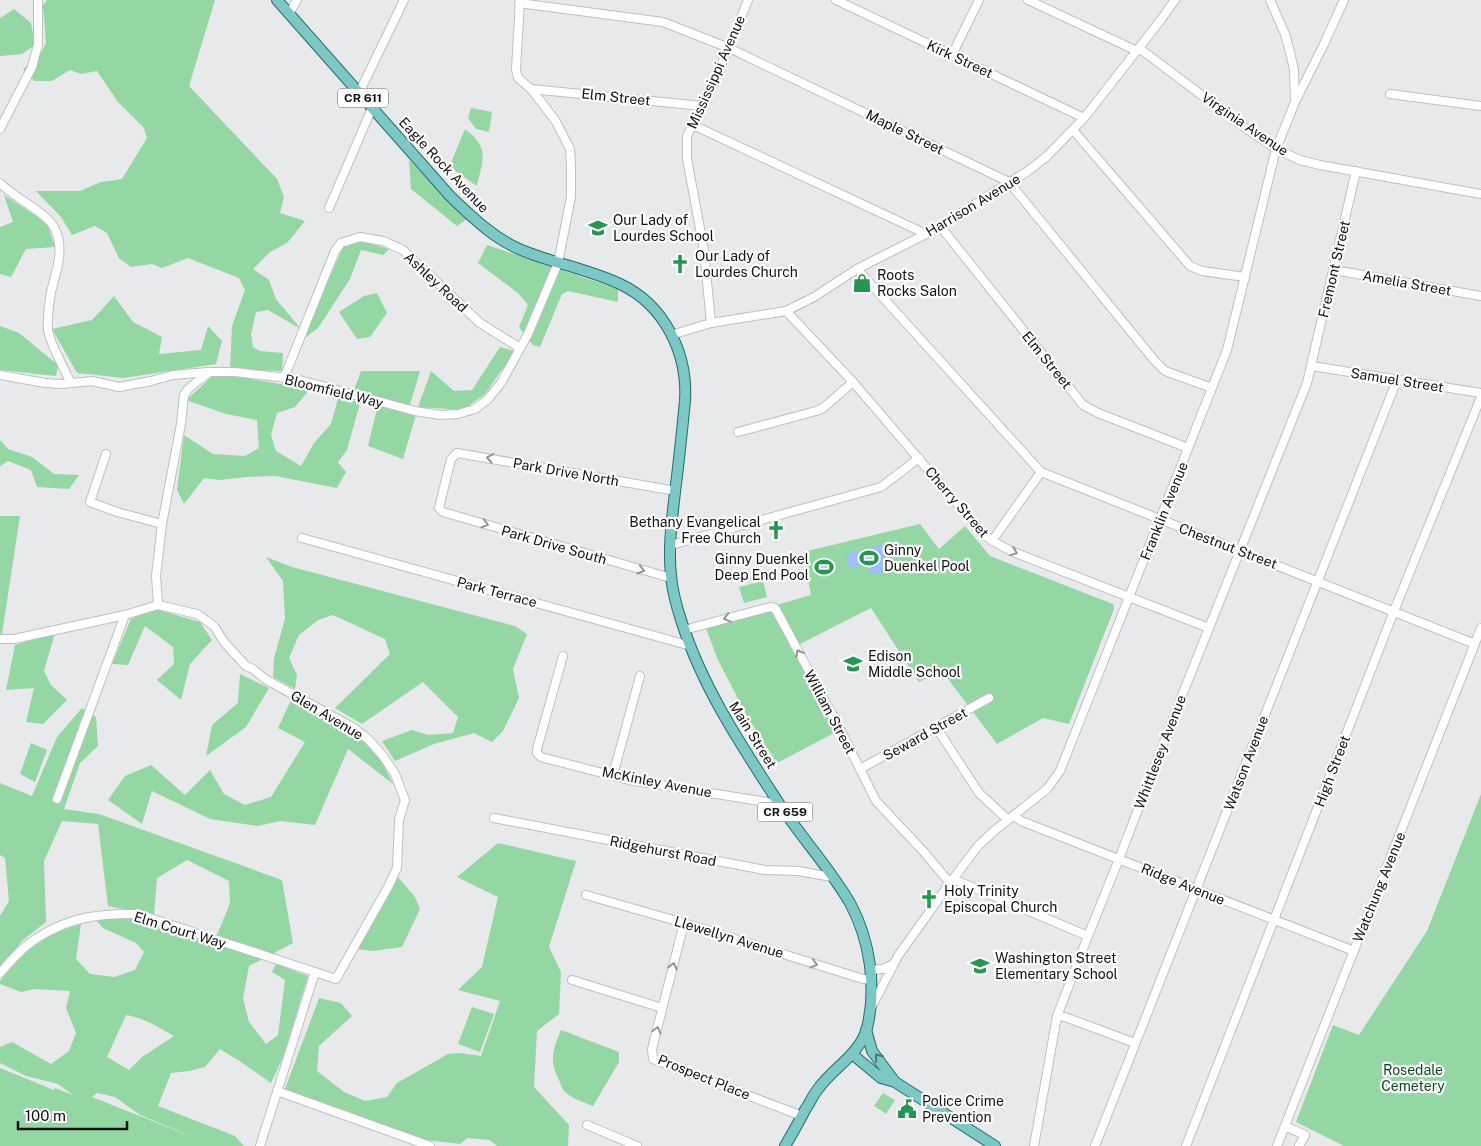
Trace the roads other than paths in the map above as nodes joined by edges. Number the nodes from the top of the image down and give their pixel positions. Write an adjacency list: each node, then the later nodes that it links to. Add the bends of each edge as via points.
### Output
1 (38, 0): 26 (street, via 38,45 32,67)
2 (277, 0): 13 (main road, Eagle Rock Avenue / CR 611)
3 (296, 0): 13 (street)
4 (404, 0): 18 (street)
5 (748, 0): 14 (street, Mississippi Avenue)
6 (836, 0): 16 (street, Kirk Street)
7 (979, 0): 16 (street)
8 (1028, 0): 15 (street, Virginia Avenue)
9 (1175, 0): 15 (street, Harrison Avenue)
10 (1270, 0): 20 (street, Franklin Avenue, via 1290,52)
11 (1344, 0): 20 (street)
12 (520, 2): 14 (street, Maple Street, via 663,22); 17 (street, Bloomfield Way, via 516,69 518,78)
13 (289, 14): 18 (main road, Eagle Rock Avenue / CR 611)
14 (728, 48): 21 (street, Mississippi Avenue); 30 (street, Maple Street)
15 (1138, 49): 24 (street, Harrison Avenue); 28 (street, Virginia Avenue)
16 (952, 56): 24 (street, Kirk Street)
17 (531, 89): 21 (street, Elm Street); 36 (street, Bloomfield Way, via 560,128 570,149 571,197)
18 (359, 94): 23 (main road, Eagle Rock Avenue / CR 611)
19 (1390, 94): 22 (street)
20 (1295, 102): 28 (street, Franklin Avenue)
21 (702, 106): 25 (street, Mississippi Avenue)
22 (1481, 106)
23 (372, 108): 33 (street); 36 (main road, Eagle Rock Avenue / CR 611, via 450,196 480,224 518,249)
24 (1084, 118): 27 (street, Harrison Avenue)
25 (693, 125): 35 (street); 42 (street, Mississippi Avenue, via 686,147 704,250)
26 (0, 129)
27 (1073, 130): 30 (street, Harrison Avenue, via 1046,157); 39 (street, via 1190,266 1202,271)
28 (1276, 148): 29 (street, Virginia Avenue, via 1300,160); 39 (street, Franklin Avenue)
29 (1356, 171): 32 (street, Virginia Avenue); 38 (street, Fremont Street)
30 (1009, 182): 34 (street, Harrison Avenue); 52 (street, Maple Street, via 1154,360 1165,371)
31 (0, 183): 51 (street, via 50,220 56,229 59,263 49,303 48,332)
32 (1481, 194)
33 (329, 208)
34 (940, 226): 35 (street, Harrison Avenue); 56 (street, Elm Street, via 1083,405)
35 (926, 234): 37 (street, Harrison Avenue)
36 (558, 263): 43 (main road, Eagle Rock Avenue / CR 611, via 623,285 659,316); 44 (street, Bloomfield Way)
37 (857, 269): 41 (street, Harrison Avenue); 59 (street, Chestnut Street)
38 (1334, 270): 40 (street, Amelia Street); 45 (street, Fremont Street)
39 (1245, 277): 52 (street, Franklin Avenue, via 1227,350)
40 (1481, 296)
41 (786, 311): 42 (street, Harrison Avenue); 50 (street, Cherry Street)
42 (711, 323): 43 (street)
43 (672, 335): 60 (main road, Main Street / CR 659, via 681,357 685,386)
44 (520, 348): 48 (street, Bloomfield Way, via 501,383 488,399 475,409 458,414 415,411); 48 (street, Ashley Road, via 480,323 403,250 382,241 360,237 341,243 335,251)
45 (1312, 366): 49 (street, Samuel Street); 67 (street, Whittlesey Avenue)
46 (210, 372): 48 (street, Bloomfield Way); 51 (street, Bloomfield Way, via 173,375 119,387 92,381); 63 (street, via 184,395)
47 (0, 375): 51 (street, Bloomfield Way, via 45,384)
48 (284, 378)
49 (1397, 380): 53 (street, Samuel Street); 69 (street, Watson Avenue)
50 (853, 382): 55 (street, via 823,408); 58 (street, Cherry Street)
51 (71, 383)
52 (1212, 388): 56 (street, Franklin Avenue)
53 (1481, 393)
54 (1481, 397): 72 (street, High Street)
55 (738, 432)
56 (1188, 448): 62 (street, Franklin Avenue)
57 (106, 454): 63 (street, via 90,502)
58 (919, 458): 65 (street, Cherry Street); 66 (street, via 881,487)
59 (1041, 472): 62 (street, Chestnut Street); 65 (street)
60 (676, 491): 61 (street, Park Drive North, one-way to 61, via 457,453 451,459); 66 (main road, Main Street / CR 659)
61 (439, 508): 68 (street, Park Drive South, one-way to 68)
62 (1160, 519): 67 (street, Chestnut Street); 70 (street, Franklin Avenue)
63 (162, 524): 71 (street, via 156,576)
64 (302, 538): 79 (street, Park Terrace)
65 (992, 541): 70 (street, Cherry Street, one-way to 70)
66 (671, 545): 68 (main road, Main Street / CR 659)
67 (1240, 550): 69 (street, Chestnut Street); 74 (street, Whittlesey Avenue)
68 (671, 578): 76 (main road, Main Street / CR 659)
69 (1317, 580): 72 (street, Chestnut Street); 93 (street, Watson Avenue)
70 (1130, 597): 74 (street, Cherry Street); 89 (street, Franklin Avenue, via 1060,771 1048,789)
71 (158, 605): 73 (street, Glen Avenue); 100 (street, Glen Avenue, via 197,614 214,626 246,666 354,728 370,741 395,774 405,800 399,820 397,868 336,979)
72 (1394, 611): 78 (street, Chestnut Street); 95 (street, High Street)
73 (125, 615): 77 (street, Glen Avenue, via 14,639); 86 (street)
74 (1209, 628): 90 (street, Whittlesey Avenue)
75 (1481, 628): 78 (street, Watchung Avenue)
76 (684, 630): 79 (main road, Main Street / CR 659); 84 (street, William Street, one-way to 76, via 775,608)
77 (0, 639)
78 (1475, 644): 98 (street, Watchung Avenue)
79 (691, 646): 87 (main road, Main Street / CR 659, via 722,713)
80 (563, 656): 85 (street, McKinley Avenue, via 537,753 541,757)
81 (640, 676): 85 (street)
82 (989, 698): 83 (street, Seward Street)
83 (936, 727): 84 (street, Seward Street); 89 (street, Ridge Avenue, via 979,793)
84 (860, 769): 92 (street, William Street, via 876,801)
85 (613, 775): 87 (street, McKinley Avenue)
86 (57, 799)
87 (779, 804): 91 (main road, Main Street / CR 659)
88 (494, 818): 91 (street, Ridgehurst Road, via 765,870)
89 (1011, 818): 90 (street, Ridge Avenue); 92 (street, Franklin Avenue, via 978,846)
90 (1119, 859): 93 (street, Ridge Avenue); 97 (street, Whittlesey Avenue)
91 (832, 876): 102 (main road, Main Street / CR 659, via 858,922)
92 (952, 881): 97 (street, William Street); 99 (street, Franklin Avenue)
93 (1196, 889): 95 (street, Ridge Avenue); 108 (street, Watson Avenue)
94 (586, 896): 96 (street, Llewellyn Avenue)
95 (1274, 921): 98 (street, Ridge Avenue); 122 (street, High Street)
96 (684, 923): 102 (street, Llewellyn Avenue, one-way to 102, via 861,978); 104 (street, one-way to 96)
97 (1088, 936): 106 (street, Whittlesey Avenue)
98 (1354, 951): 114 (street, Watchung Avenue)
99 (893, 964): 102 (street); 105 (street, Franklin Avenue)
100 (315, 972): 101 (street, Elm Court Way, via 138,914 115,914 65,923 36,938); 111 (street)
101 (0, 973)
102 (871, 975): 105 (main road, Main Street / CR 659)
103 (572, 980): 104 (street)
104 (662, 1008): 112 (street, Prospect Place, one-way to 104, via 653,1059 652,1049)
105 (870, 1010): 107 (main road, Main Street / CR 659)
106 (1057, 1016): 108 (street); 120 (street, Whittlesey Avenue)
107 (866, 1030): 109 (main road, Main Street / CR 659); 110 (main road, one-way to 107, via 872,1051)
108 (1135, 1043): 121 (street, Watson Avenue)
109 (852, 1054): 110 (main road, via 881,1078); 112 (main road, Main Street / CR 659, via 818,1089)
110 (895, 1082): 119 (main road)
111 (277, 1091): 115 (street); 116 (street)
112 (802, 1116): 118 (main road, Main Street / CR 659)
113 (587, 1125): 117 (street)
114 (1285, 1126): 123 (street, Watchung Avenue); 124 (street, via 1305,1134)
115 (260, 1146)
116 (430, 1146)
117 (637, 1146)
118 (784, 1146)
119 (995, 1146)
120 (1034, 1146)
121 (1095, 1146)
122 (1186, 1146)
123 (1277, 1146)
124 (1299, 1146)

